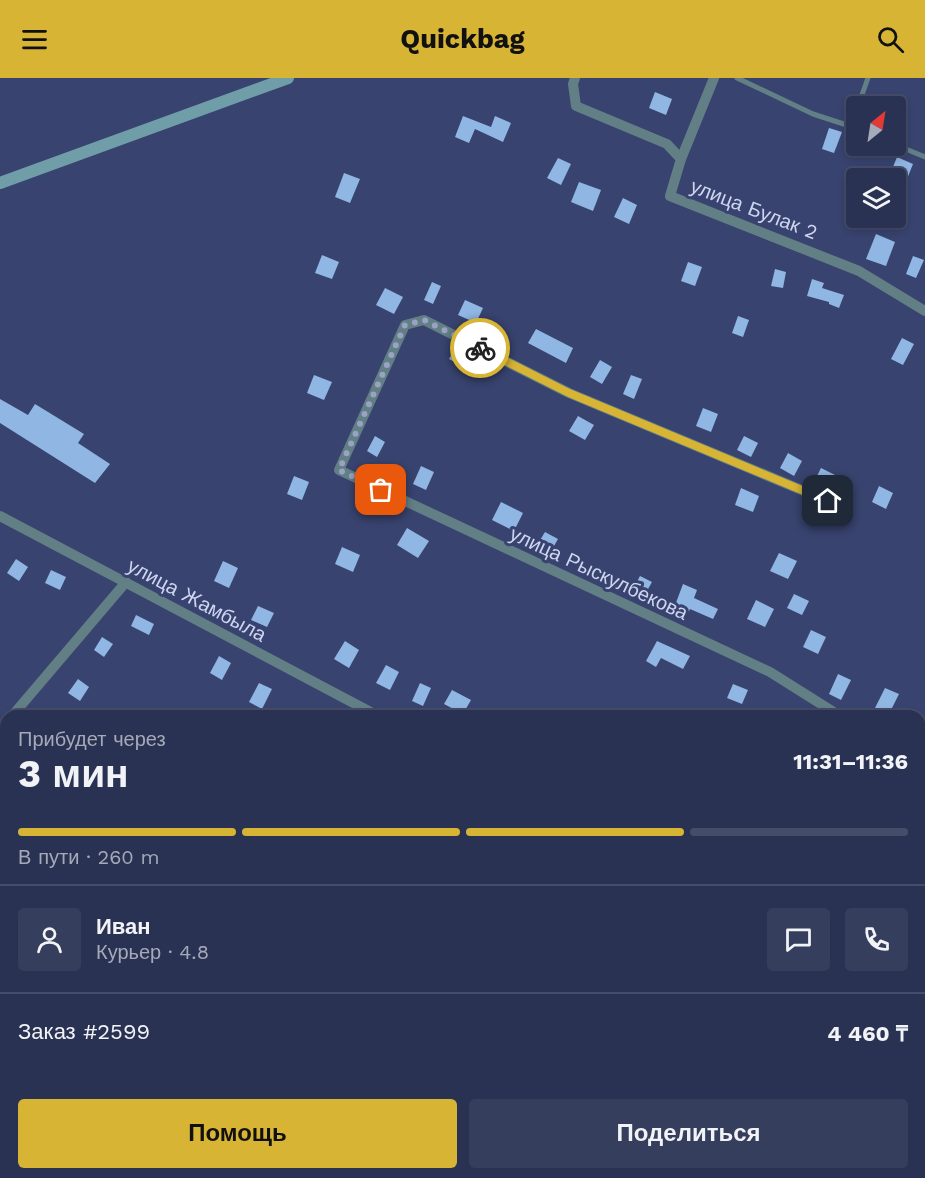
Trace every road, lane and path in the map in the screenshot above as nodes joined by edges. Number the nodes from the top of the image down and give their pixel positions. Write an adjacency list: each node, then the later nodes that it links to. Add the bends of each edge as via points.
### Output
1 (288, 78): 11 (main road)
2 (575, 78): 10 (street, улица Булак 2, via 576,106 667,144)
3 (714, 78): 10 (street)
4 (737, 78): 7 (lane)
5 (868, 78): 6 (lane)
6 (862, 96)
7 (846, 125)
8 (906, 149): 9 (lane)
9 (925, 157)
10 (681, 159): 12 (street, улица Булак 2, via 670,196 859,271)
11 (0, 183)
12 (925, 311)
13 (828, 501): 18 (street, улица Рыскулбекова, via 569,393 424,320 405,325 339,470 770,672)
14 (0, 516): 15 (street, улица Жамбыла)
15 (126, 582): 16 (street); 17 (street, улица Жамбыла)
16 (17, 710)
17 (367, 710)
18 (830, 710)

